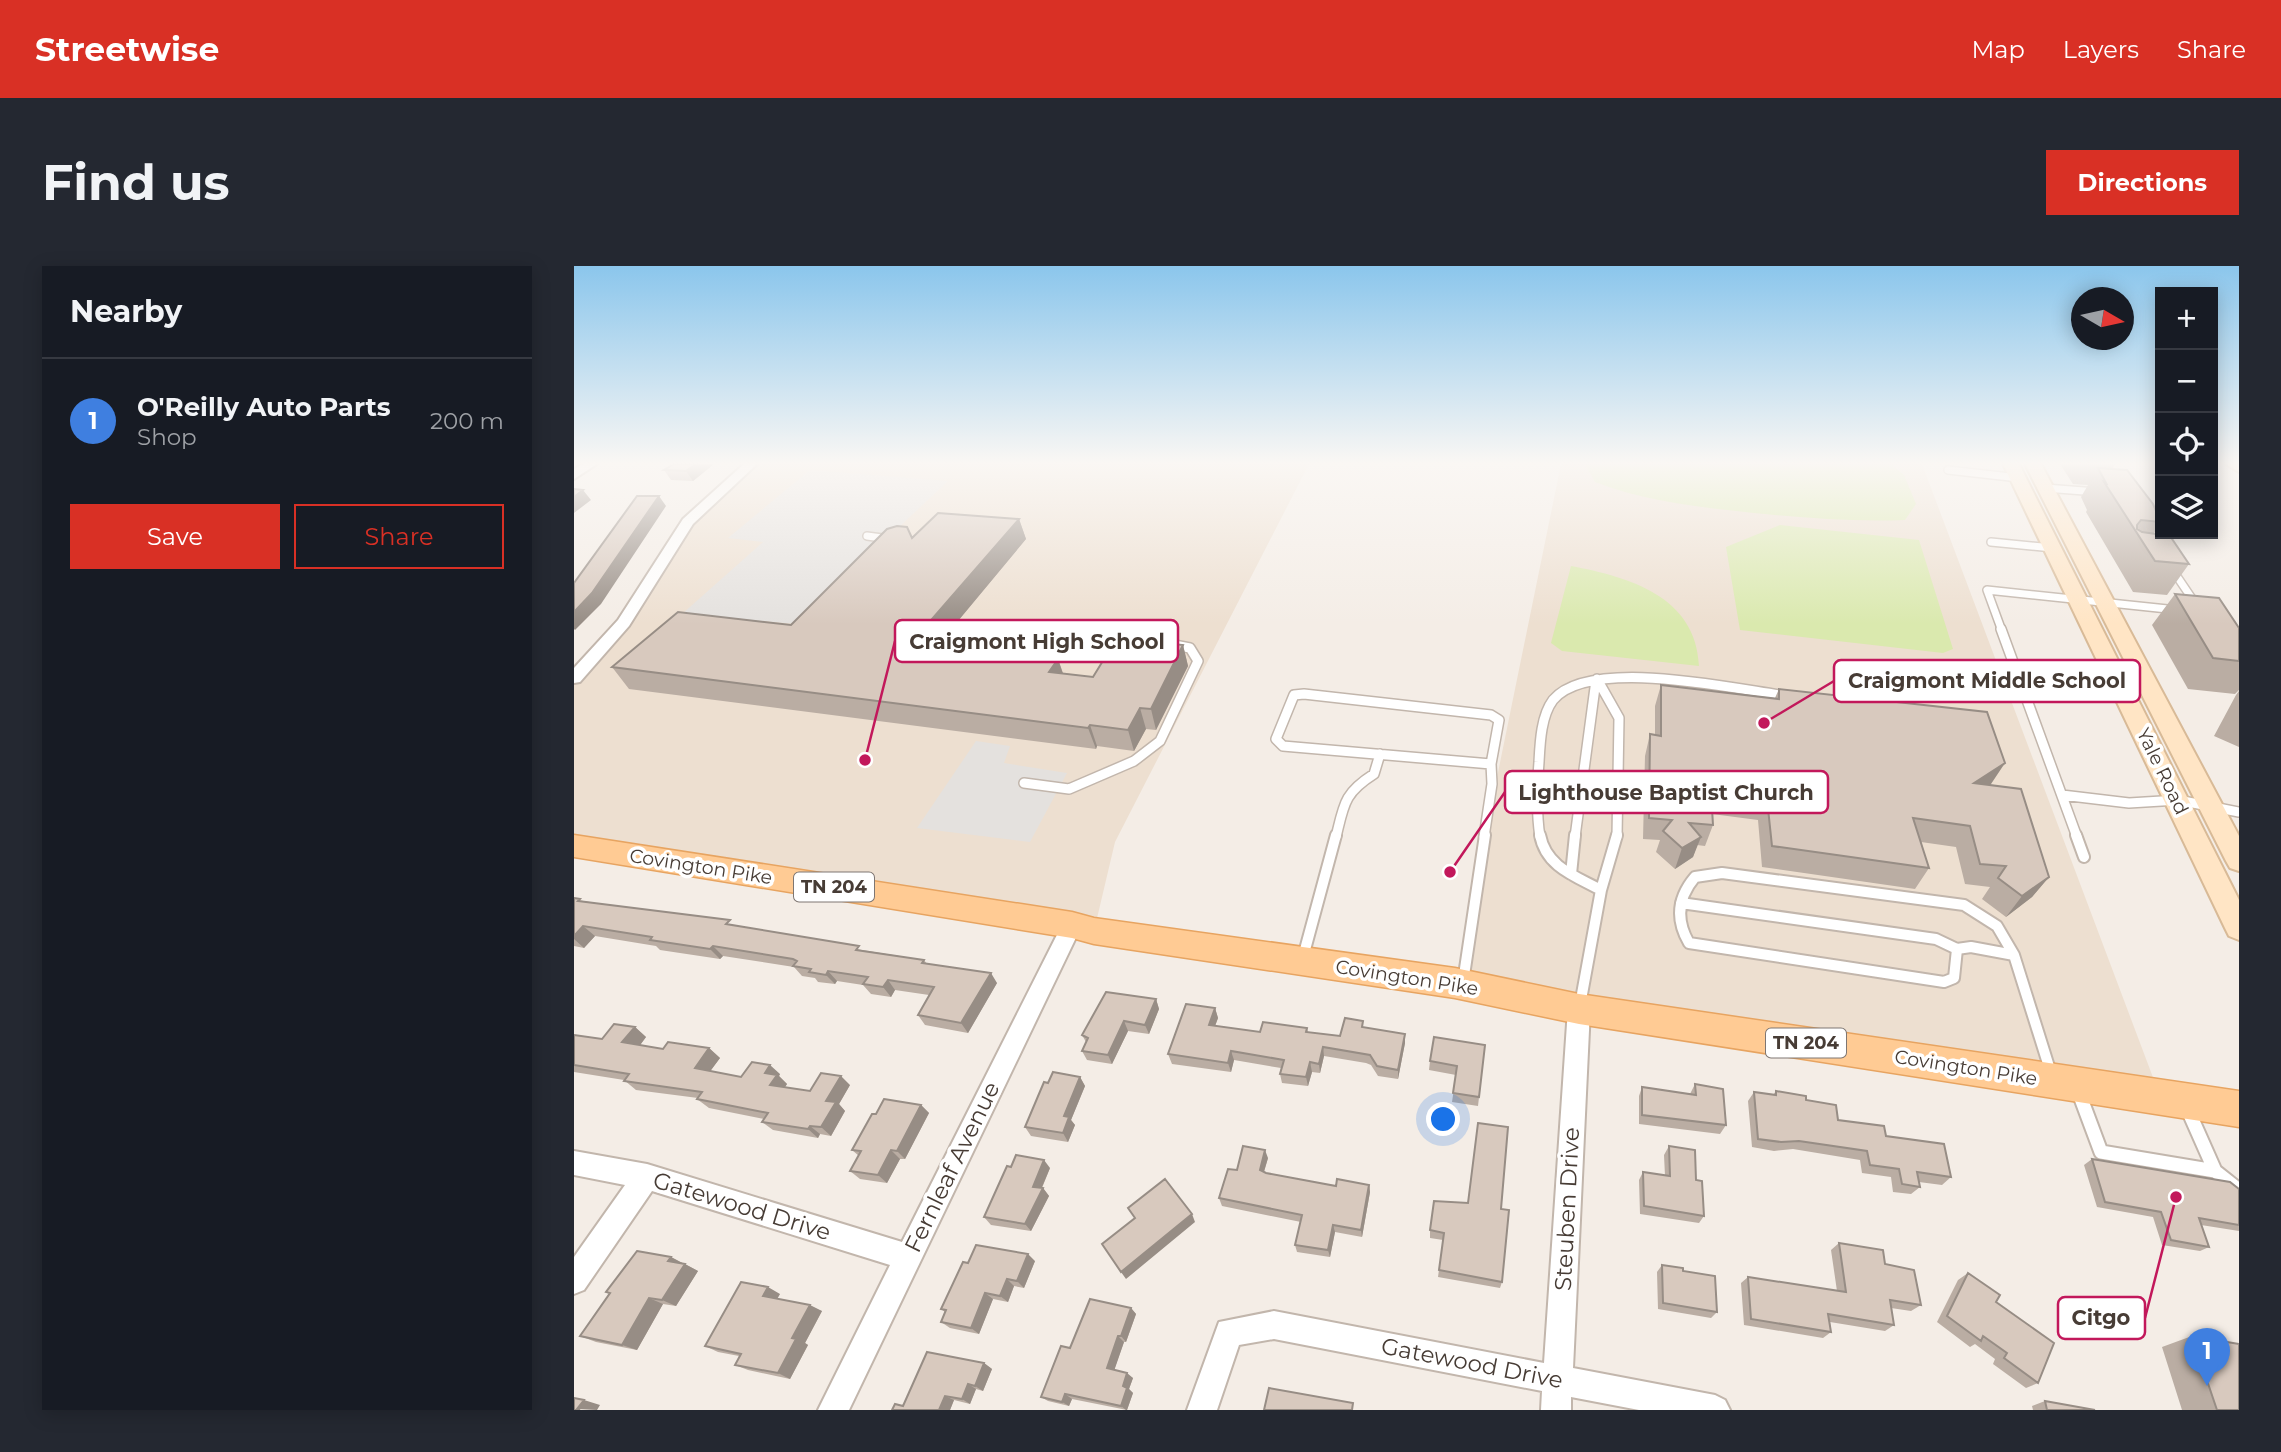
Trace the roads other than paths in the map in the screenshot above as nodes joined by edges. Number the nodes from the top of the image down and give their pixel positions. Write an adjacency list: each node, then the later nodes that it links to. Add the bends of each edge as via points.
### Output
1 (693, 517): 12 (street, via 624,623)
2 (2038, 517): 7 (main road, Yale Road)
3 (2061, 517): 10 (main road, Yale Road)
4 (867, 536): 5 (lane)
5 (905, 540)
6 (1991, 542): 7 (lane)
7 (2053, 548): 9 (main road, Yale Road)
8 (2167, 562): 10 (lane, via 2202,613)
9 (2078, 598): 10 (lane); 18 (lane, via 1987,590); 19 (main road, Yale Road)
10 (2105, 601): 20 (main road, Yale Road)
11 (1102, 648): 17 (lane, via 1148,640 1190,648 1198,661 1160,741 1134,761 1069,789)
12 (574, 678)
13 (1597, 679): 14 (lane, via 1638,678); 25 (lane); 25 (lane, via 1564,691 1550,705 1537,772 1540,840 1546,856); 26 (lane, via 1619,718 1620,741 1617,838)
14 (1802, 698)
15 (1380, 754): 16 (lane); 16 (lane, via 1283,746 1276,740 1294,695 1477,713 1499,720); 32 (lane, via 1374,774 1356,786 1345,802)
16 (1491, 764): 33 (lane, via 1492,784)
17 (1024, 783)
18 (2062, 794): 19 (lane, via 2129,803); 23 (lane)
19 (2178, 800): 20 (lane); 29 (main road, Yale Road)
20 (2212, 807): 21 (lane); 24 (main road, Yale Road)
21 (2239, 812)
22 (574, 846): 28 (main road, Covington Pike / TN 204)
23 (2084, 857)
24 (2239, 861)
25 (1571, 874): 26 (lane)
26 (1601, 890): 34 (lane)
27 (1681, 903): 30 (lane, via 1936,939); 30 (lane, via 1683,935 1689,943 1705,947 1944,982 1954,978); 31 (lane, via 1695,877 1722,873 1964,905 1990,917)
28 (1072, 925): 32 (main road, Covington Pike / TN 204); 42 (street, Fernleaf Avenue)
29 (2239, 928)
30 (1957, 949): 31 (lane)
31 (2014, 955): 35 (lane)
32 (1302, 961): 33 (main road, Covington Pike / TN 204)
33 (1462, 984): 34 (main road, Covington Pike / TN 204)
34 (1579, 1009): 35 (main road, Covington Pike / TN 204); 44 (street, Steuben Drive)
35 (2065, 1082): 36 (main road, Covington Pike / TN 204); 39 (lane, via 2101,1152)
36 (2183, 1100): 37 (main road, Covington Pike / TN 204); 39 (lane)
37 (2239, 1108)
38 (574, 1163): 40 (street, Gatewood Drive)
39 (2215, 1171): 41 (lane)
40 (646, 1177): 42 (street, Gatewood Drive); 43 (street)
41 (2239, 1190)
42 (908, 1257): 45 (street, Fernleaf Avenue)
43 (574, 1280)
44 (1557, 1379): 46 (street, Gatewood Drive, via 1274,1325 1229,1332); 47 (street, Steuben Drive); 48 (street, Gatewood Drive)
45 (834, 1410)
46 (1202, 1410)
47 (1556, 1410)
48 (1715, 1410)

